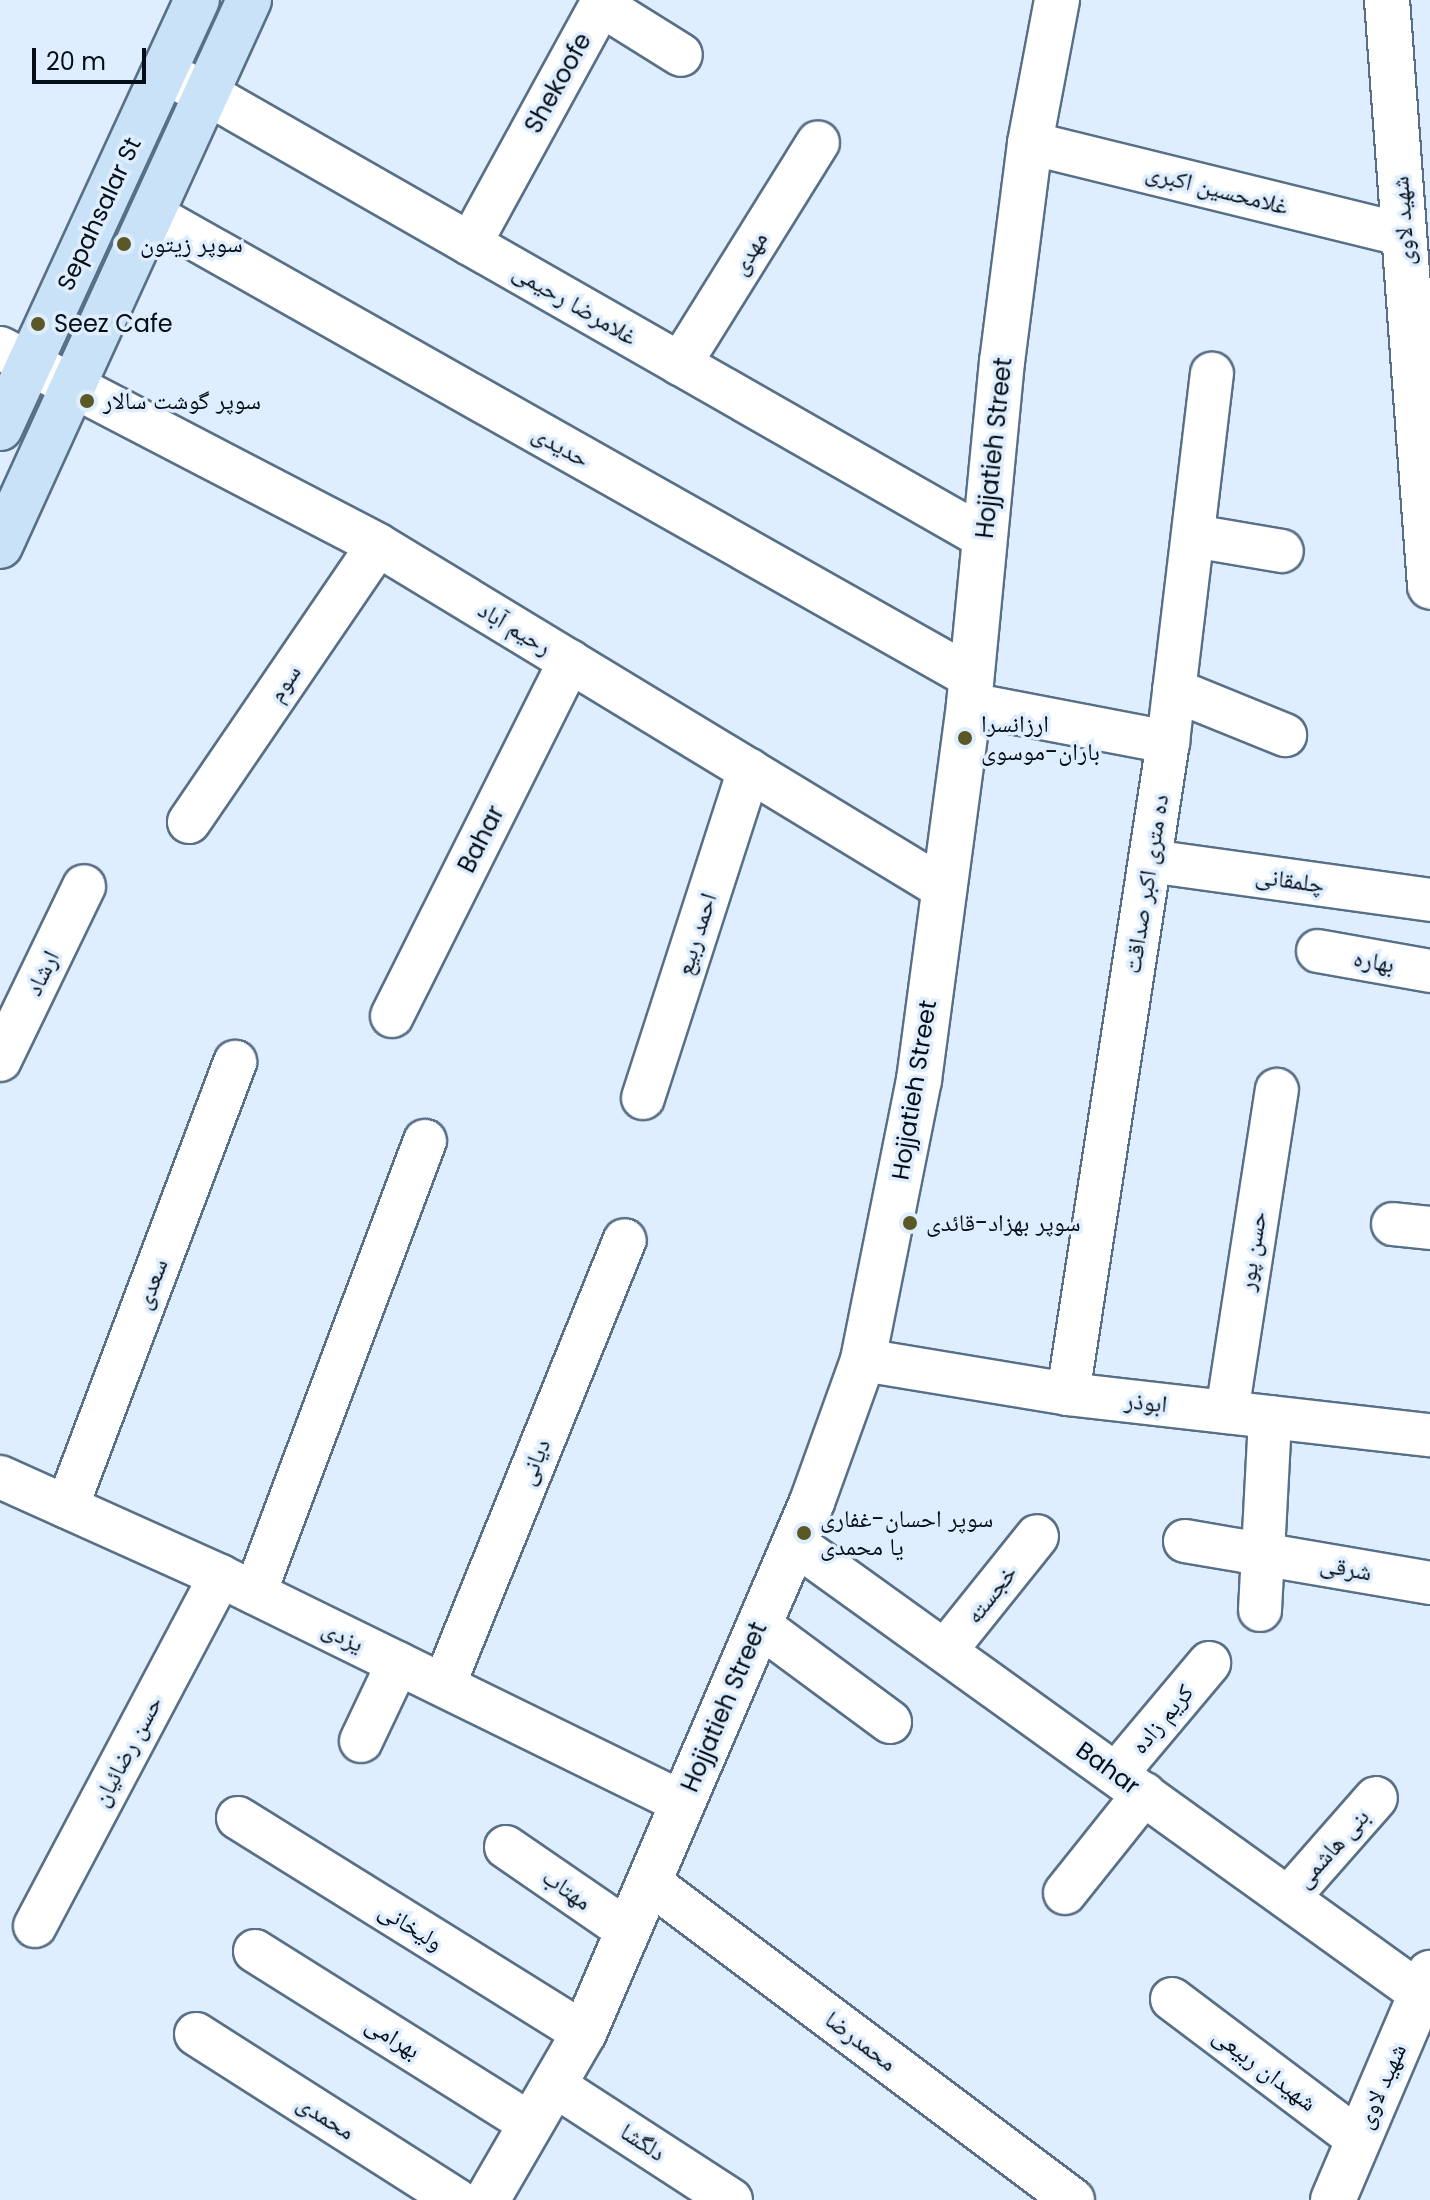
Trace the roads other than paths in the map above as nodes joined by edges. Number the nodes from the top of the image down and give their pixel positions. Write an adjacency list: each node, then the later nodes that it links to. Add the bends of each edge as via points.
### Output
1 (197, 0): 6 (main road, Sepahsalar St)
2 (249, 0): 7 (main road, Sepahsalar St)
3 (1057, 0): 9 (street, Hojjatieh Street)
4 (1387, 0): 11 (street, شهید لاوی)
5 (681, 55): 12 (street, Shekoofe, via 601,5)
6 (164, 73): 7 (street, غلامرضا رحیمی); 13 (main road, Sepahsalar St)
7 (206, 93): 10 (main road, Sepahsalar St); 12 (street, غلامرضا رحیمی)
8 (818, 142): 14 (street, مهدی)
9 (1030, 143): 11 (street, غلامحسین اکبری); 19 (street, Hojjatieh Street)
10 (151, 214): 16 (main road, Sepahsalar St); 25 (street, حدیدی)
11 (1404, 235): 23 (street, شهید لاوی)
12 (470, 244): 14 (street, غلامرضا رحیمی)
13 (15, 356): 16 (street, رحیم آباد); 17 (main road, Sepahsalar St)
14 (680, 364): 19 (street, غلامرضا رحیمی)
15 (1212, 374): 18 (street, ده متری اکبر صداقت)
16 (74, 389): 20 (street, رحیم آباد); 21 (main road, Sepahsalar St)
17 (0, 428)
18 (1194, 536): 22 (street); 26 (street, ده متری اکبر صداقت)
19 (985, 538): 25 (street, Hojjatieh Street)
20 (378, 545): 24 (street, رحیم آباد); 30 (street, سوم)
21 (0, 546)
22 (1282, 551)
23 (1430, 586)
24 (570, 661): 29 (street, رحیم آباد); 37 (street, Bahar)
25 (970, 690): 28 (street, حدیدی); 33 (street, Hojjatieh Street)
26 (1174, 690): 27 (street); 28 (street, ده متری اکبر صداقت)
27 (1285, 735)
28 (1168, 742): 31 (street, ده متری اکبر صداقت)
29 (749, 770): 33 (street, رحیم آباد); 41 (street, احمد ربیع)
30 (189, 822)
31 (1150, 861): 34 (street, چلمقانی); 45 (street, ده متری اکبر صداقت)
32 (84, 886): 38 (street, ارشاد)
33 (943, 888): 44 (street, Hojjatieh Street, via 919,1080)
34 (1430, 900)
35 (1318, 951): 36 (street, بهاره)
36 (1430, 971)
37 (392, 1016)
38 (0, 1060)
39 (235, 1062): 50 (street, سعدی)
40 (1277, 1090): 46 (street, حسن پور)
41 (643, 1098)
42 (425, 1141): 56 (street, حسن رضائیان)
43 (625, 1240): 62 (street, دیانی)
44 (863, 1360): 45 (street, ابوذر); 53 (street, Hojjatieh Street)
45 (1068, 1394): 46 (street, ابوذر)
46 (1227, 1412): 47 (street, ابوذر)
47 (1270, 1417): 48 (street, ابوذر); 54 (street)
48 (1430, 1435)
49 (0, 1477): 50 (street, یزدی)
50 (67, 1507): 56 (street, یزدی)
51 (1037, 1536): 59 (street, خجسته)
52 (1185, 1541): 54 (street, شرقی)
53 (794, 1543): 58 (street, Hojjatieh Street); 59 (street, Bahar)
54 (1263, 1553): 55 (street, شرقی); 57 (street)
55 (1430, 1583)
56 (237, 1584): 60 (street, یزدی); 73 (street, حسن رضائیان)
57 (1260, 1610)
58 (759, 1625): 63 (street); 67 (street, Hojjatieh Street)
59 (945, 1651): 65 (street, Bahar)
60 (398, 1663): 62 (street, یزدی); 64 (street)
61 (1209, 1663): 65 (street, کریم زاده)
62 (444, 1685): 67 (street, یزدی)
63 (890, 1722)
64 (361, 1741)
65 (1130, 1784): 71 (street, کریم زاده); 72 (street, Bahar)
66 (1376, 1798): 72 (street, بنی هاشمی)
67 (683, 1803): 70 (street, Hojjatieh Street)
68 (238, 1818): 78 (street, ولیخانی)
69 (506, 1847): 74 (street, مهتاب)
70 (649, 1882): 74 (street, Hojjatieh Street); 86 (street, محمدرضا)
71 (1065, 1893)
72 (1288, 1898): 76 (street, Bahar)
73 (35, 1926)
74 (628, 1931): 78 (street, Hojjatieh Street)
75 (255, 1951): 81 (street, بهرامی)
76 (1426, 1984): 82 (street, شهید لاوی)
77 (1172, 1999): 82 (street, شهیدان ربیعی)
78 (584, 2033): 80 (street, Hojjatieh Street)
79 (196, 2034): 83 (street, محمدی)
80 (554, 2085): 81 (street, Hojjatieh Street); 85 (street, دلگشا)
81 (531, 2124): 84 (street, Hojjatieh Street)
82 (1358, 2139): 87 (street, شهید لاوی)
83 (457, 2200)
84 (487, 2200)
85 (731, 2200)
86 (1073, 2200)
87 (1333, 2200)

